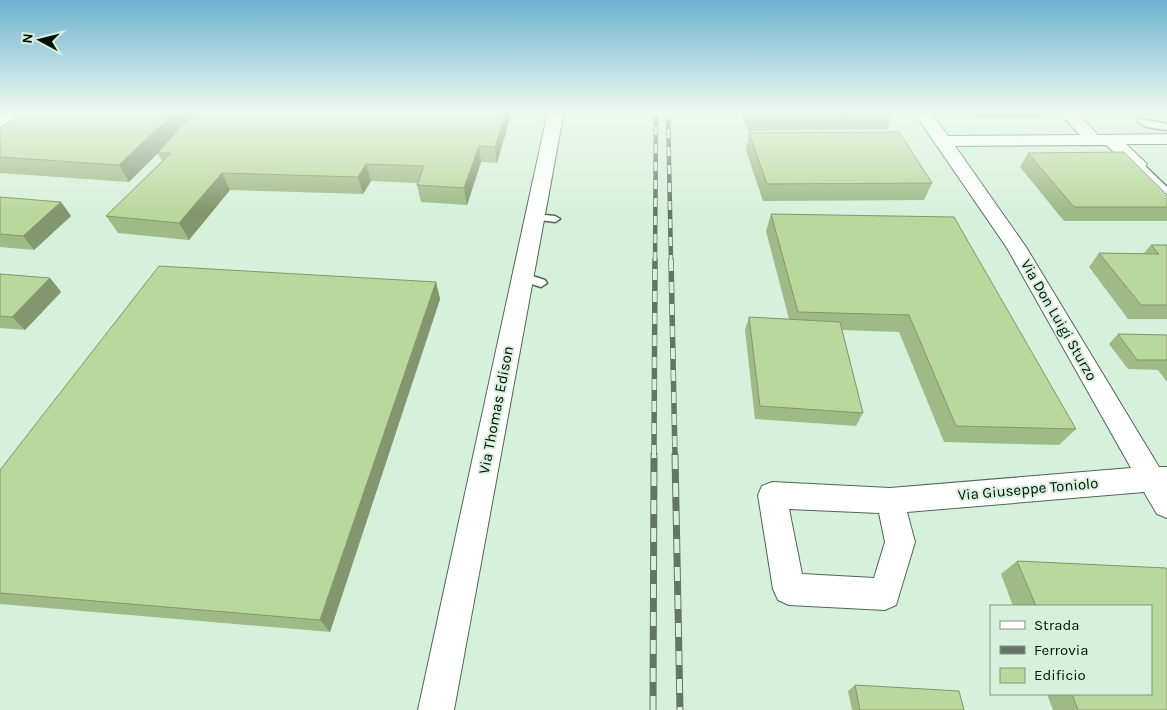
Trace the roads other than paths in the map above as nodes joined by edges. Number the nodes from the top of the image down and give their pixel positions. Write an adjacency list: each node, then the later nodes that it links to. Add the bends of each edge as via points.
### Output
1 (553, 144): 9 (street, Via Thomas Edison, via 545,218)
2 (945, 144): 6 (street, Via Don Luigi Sturzo, via 1016,247)
3 (1109, 144): 4 (street)
4 (1138, 164): 5 (lane)
5 (1167, 192)
6 (1159, 479): 7 (street, Via Giuseppe Toniolo); 8 (street, Via Don Luigi Sturzo)
7 (890, 501): 7 (street, Via Giuseppe Toniolo, via 772,495 790,589 885,594 900,542)
8 (1167, 505)
9 (436, 710)

